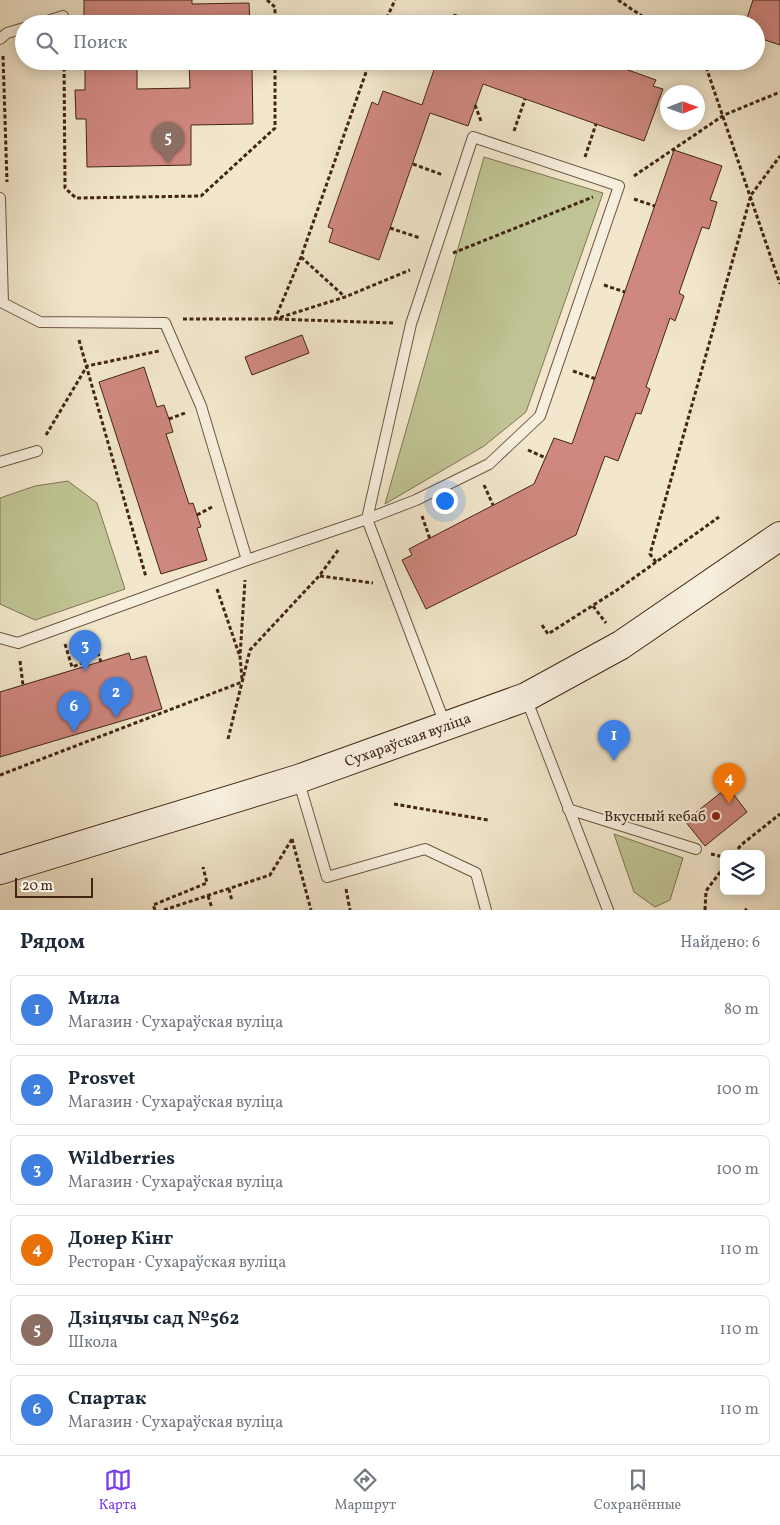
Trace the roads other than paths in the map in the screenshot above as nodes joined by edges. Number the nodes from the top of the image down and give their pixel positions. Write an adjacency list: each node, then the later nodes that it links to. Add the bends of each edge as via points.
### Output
1 (15, 31): 2 (lane)
2 (0, 39)
3 (4, 194): 8 (lane, via 3,303 40,322 165,323 201,406)
4 (37, 451): 5 (lane)
5 (0, 462)
6 (363, 521): 6 (lane, via 416,500 489,464 540,416 619,186 474,137 411,324); 8 (lane); 11 (lane)
7 (780, 536): 10 (main road, Сухараўская вуліца, via 622,645)
8 (247, 560): 9 (lane, via 18,643)
9 (0, 638)
10 (526, 698): 11 (main road, Сухараўская вуліца); 13 (lane)
11 (446, 727): 12 (main road, Сухараўская вуліца)
12 (298, 779): 15 (main road, Сухараўская вуліца); 16 (lane, via 327,877 426,849 476,873)
13 (568, 809): 14 (lane); 17 (lane)
14 (696, 849)
15 (0, 870)
16 (486, 910)
17 (608, 910)

